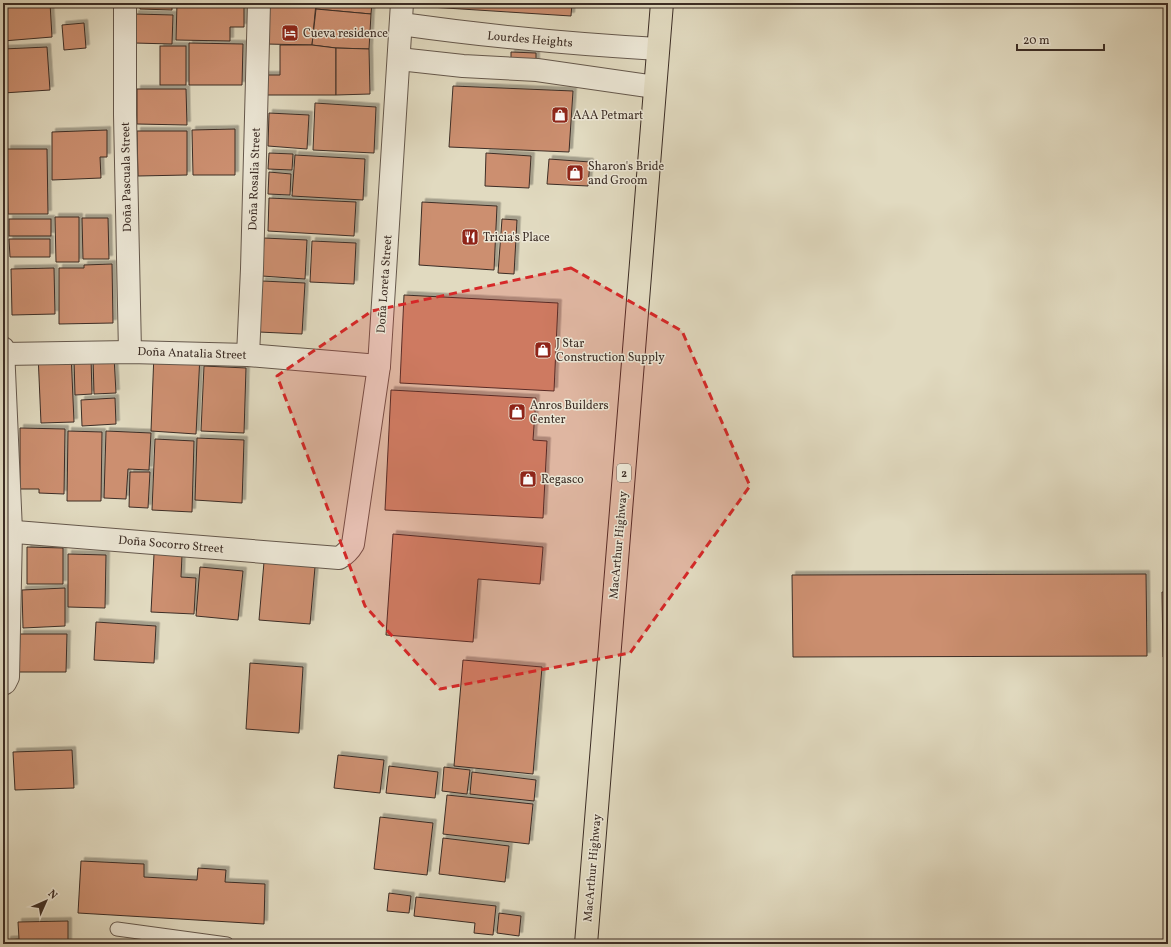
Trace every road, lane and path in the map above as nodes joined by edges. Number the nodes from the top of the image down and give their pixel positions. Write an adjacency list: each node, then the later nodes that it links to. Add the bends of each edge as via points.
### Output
1 (125, 3): 11 (street, Doña Pascuala Street)
2 (259, 3): 13 (street, Doña Rosalia Street)
3 (662, 3): 6 (highway, MacArthur Highway / 2)
4 (402, 14): 5 (street, Lourdes Heights, via 465,33); 7 (street, Doña Loreta Street)
5 (606, 46): 6 (street, Lourdes Heights); 8 (street)
6 (658, 50): 9 (highway, MacArthur Highway / 2)
7 (399, 58): 8 (street, via 463,66 538,70); 14 (street, Doña Loreta Street)
8 (602, 79): 9 (street)
9 (655, 87): 20 (highway, MacArthur Highway / 2)
10 (3, 348): 12 (street)
11 (130, 352): 12 (street, Doña Anatalia Street); 13 (street, Doña Anatalia Street)
12 (4, 354): 15 (street)
13 (248, 355): 14 (street, Doña Anatalia Street)
14 (379, 366): 16 (street, Doña Loreta Street, via 353,544 346,554)
15 (7, 531): 16 (street, Doña Socorro Street); 17 (street, via 8,677)
16 (339, 558)
17 (3, 684)
18 (116, 929): 19 (lane)
19 (227, 944)
20 (586, 944)

